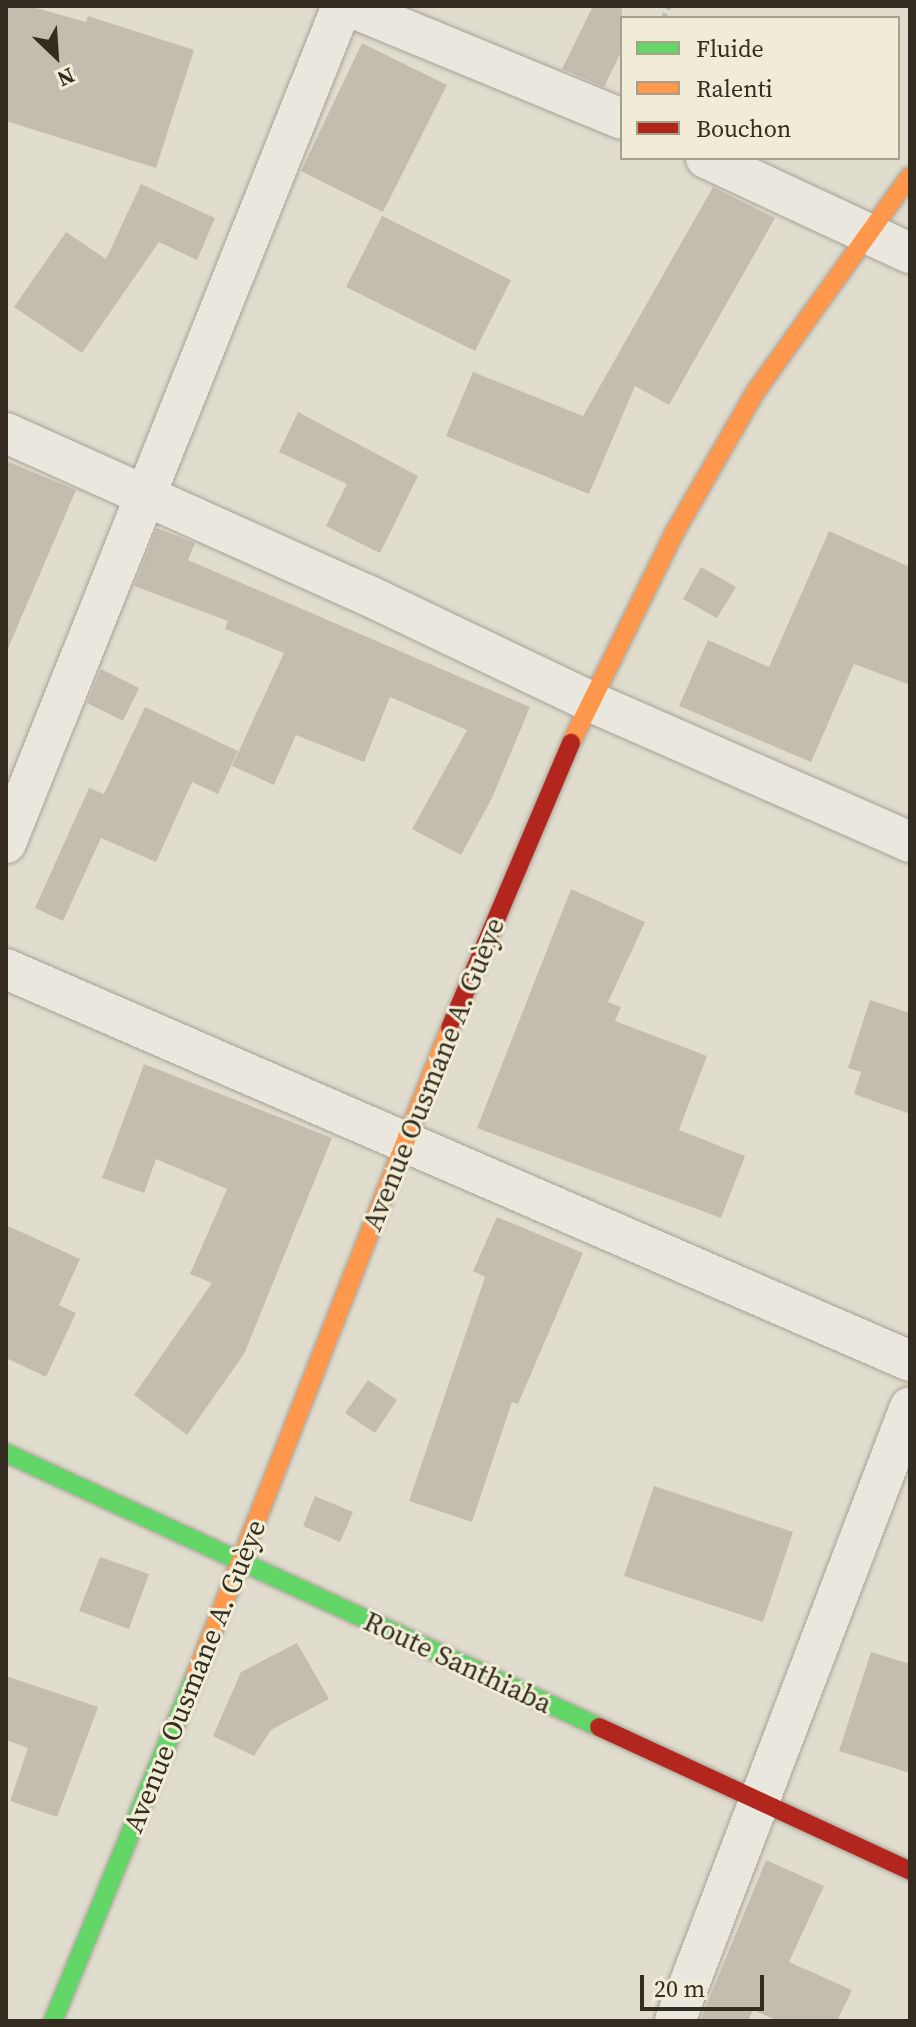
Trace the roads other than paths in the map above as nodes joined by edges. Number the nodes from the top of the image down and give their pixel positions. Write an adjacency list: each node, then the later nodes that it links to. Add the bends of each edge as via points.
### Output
1 (342, 6): 9 (street)
2 (348, 6): 3 (street)
3 (620, 118)
4 (710, 160): 6 (street)
5 (910, 176): 6 (street, Avenue Ousmane A. Guèye)
6 (865, 232): 7 (street); 10 (street, Avenue Ousmane A. Guèye, via 711,465)
7 (910, 253)
8 (6, 433): 9 (street)
9 (143, 491): 10 (street); 12 (street)
10 (589, 701): 11 (street); 14 (street, Avenue Ousmane A. Guèye)
11 (910, 842)
12 (6, 843)
13 (6, 969): 14 (street)
14 (401, 1144): 15 (street); 18 (street, Avenue Ousmane A. Guèye)
15 (910, 1361)
16 (910, 1407): 19 (street)
17 (6, 1453): 18 (street, Route Santhiaba)
18 (243, 1560): 19 (street, Route Santhiaba); 21 (street, Avenue Ousmane A. Guèye)
19 (759, 1805): 20 (street, Route Santhiaba); 22 (street)
20 (910, 1871)
21 (53, 2021)
22 (675, 2021)

